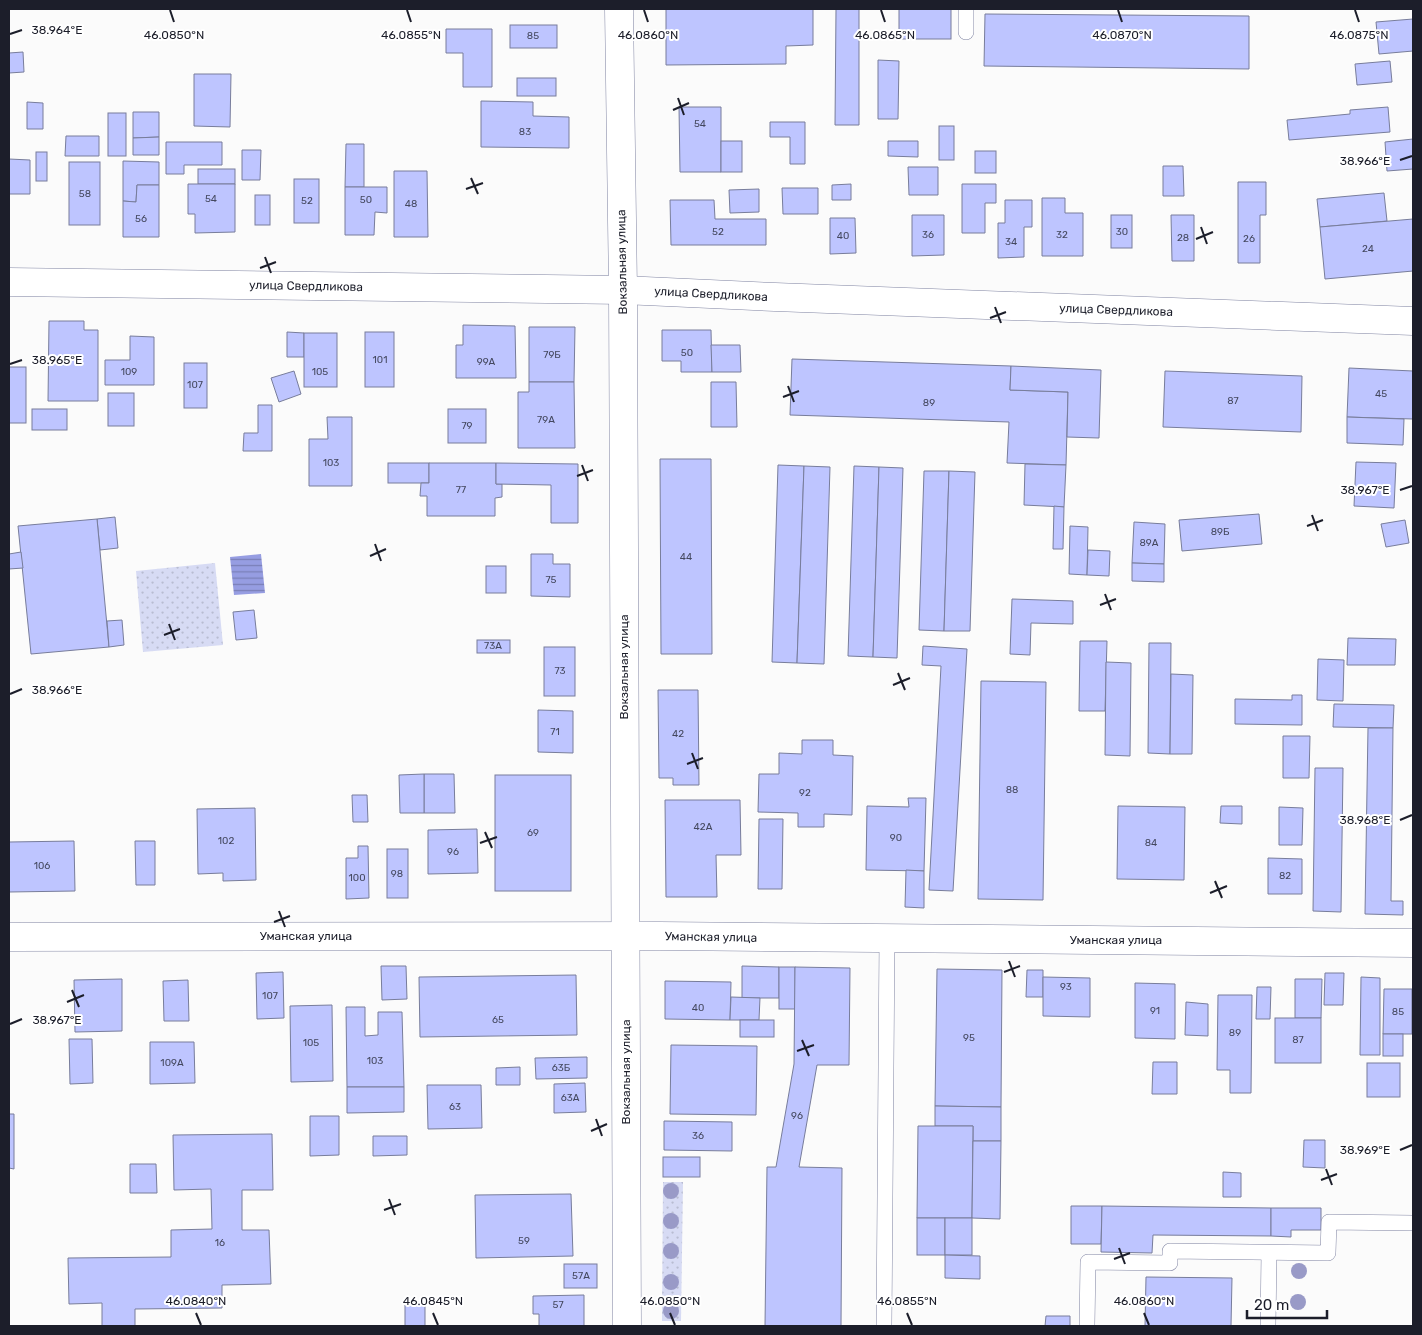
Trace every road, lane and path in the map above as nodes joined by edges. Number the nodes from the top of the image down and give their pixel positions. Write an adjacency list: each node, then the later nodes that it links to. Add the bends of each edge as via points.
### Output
1 (620, 9): 5 (street, Вокзальная улица)
2 (966, 9): 3 (lane)
3 (966, 32)
4 (9, 282): 5 (street, улица Свердликова)
5 (623, 290): 6 (street, улица Свердликова); 7 (street, Вокзальная улица)
6 (1413, 322)
7 (626, 936): 8 (street, Уманская улица); 9 (street, Уманская улица); 13 (street, Вокзальная улица)
8 (9, 937)
9 (887, 938): 10 (street, Уманская улица); 14 (lane)
10 (1413, 943)
11 (1413, 1223): 12 (lane, via 1329,1222 1328,1253)
12 (1269, 1252): 15 (lane, via 1170,1251 1170,1263 1088,1262); 16 (lane)
13 (627, 1326)
14 (884, 1326)
15 (1087, 1326)
16 (1268, 1326)

